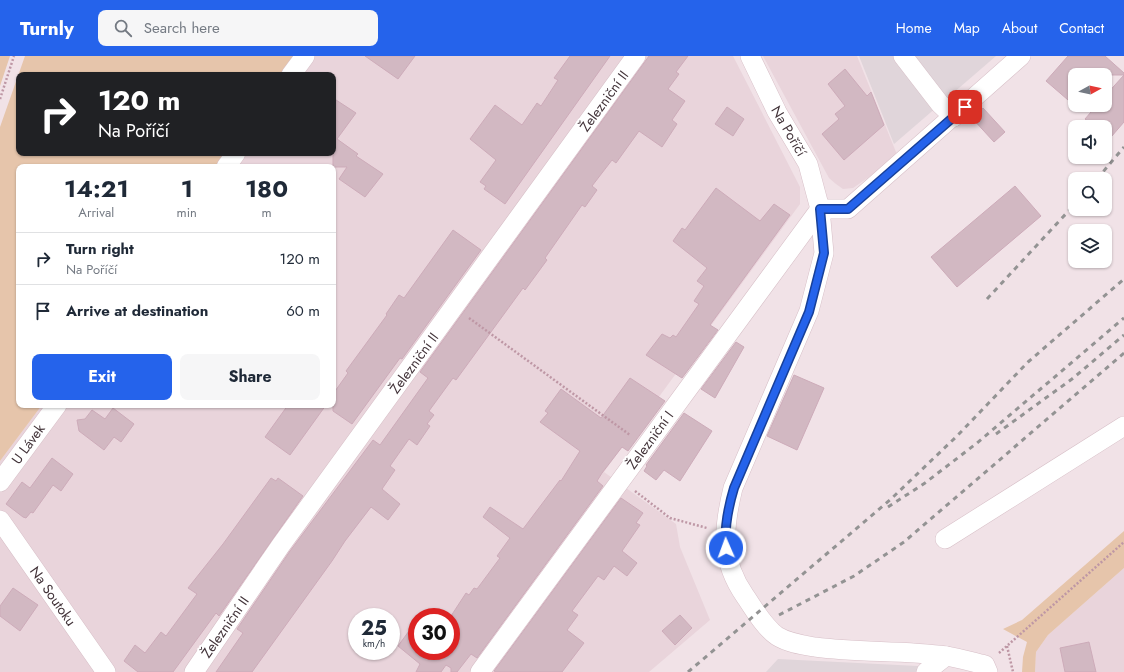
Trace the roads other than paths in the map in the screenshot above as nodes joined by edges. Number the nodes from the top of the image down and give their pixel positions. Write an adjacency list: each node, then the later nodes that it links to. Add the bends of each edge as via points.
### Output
1 (305, 56): 6 (street)
2 (636, 56): 16 (street, Železniční II, via 286,539)
3 (750, 56): 8 (street, Na Poříčí, via 777,112 808,164)
4 (902, 56): 7 (street, via 940,104)
5 (1021, 56): 7 (street)
6 (293, 72)
7 (954, 117): 8 (street, via 848,209)
8 (820, 209): 14 (street, Na Poříčí, via 824,253 809,312 734,488 727,511 724,533 730,566 738,585 769,630 786,640 828,648); 17 (street, Železniční I)
9 (55, 408): 11 (street, U Lávek)
10 (1124, 426): 13 (street)
11 (0, 482)
12 (0, 520): 15 (street, Na Soutoku)
13 (945, 539)
14 (946, 656): 18 (street); 19 (street, Na Poříčí, via 984,665)
15 (106, 672)
16 (194, 672)
17 (480, 672)
18 (926, 672)
19 (988, 672)

